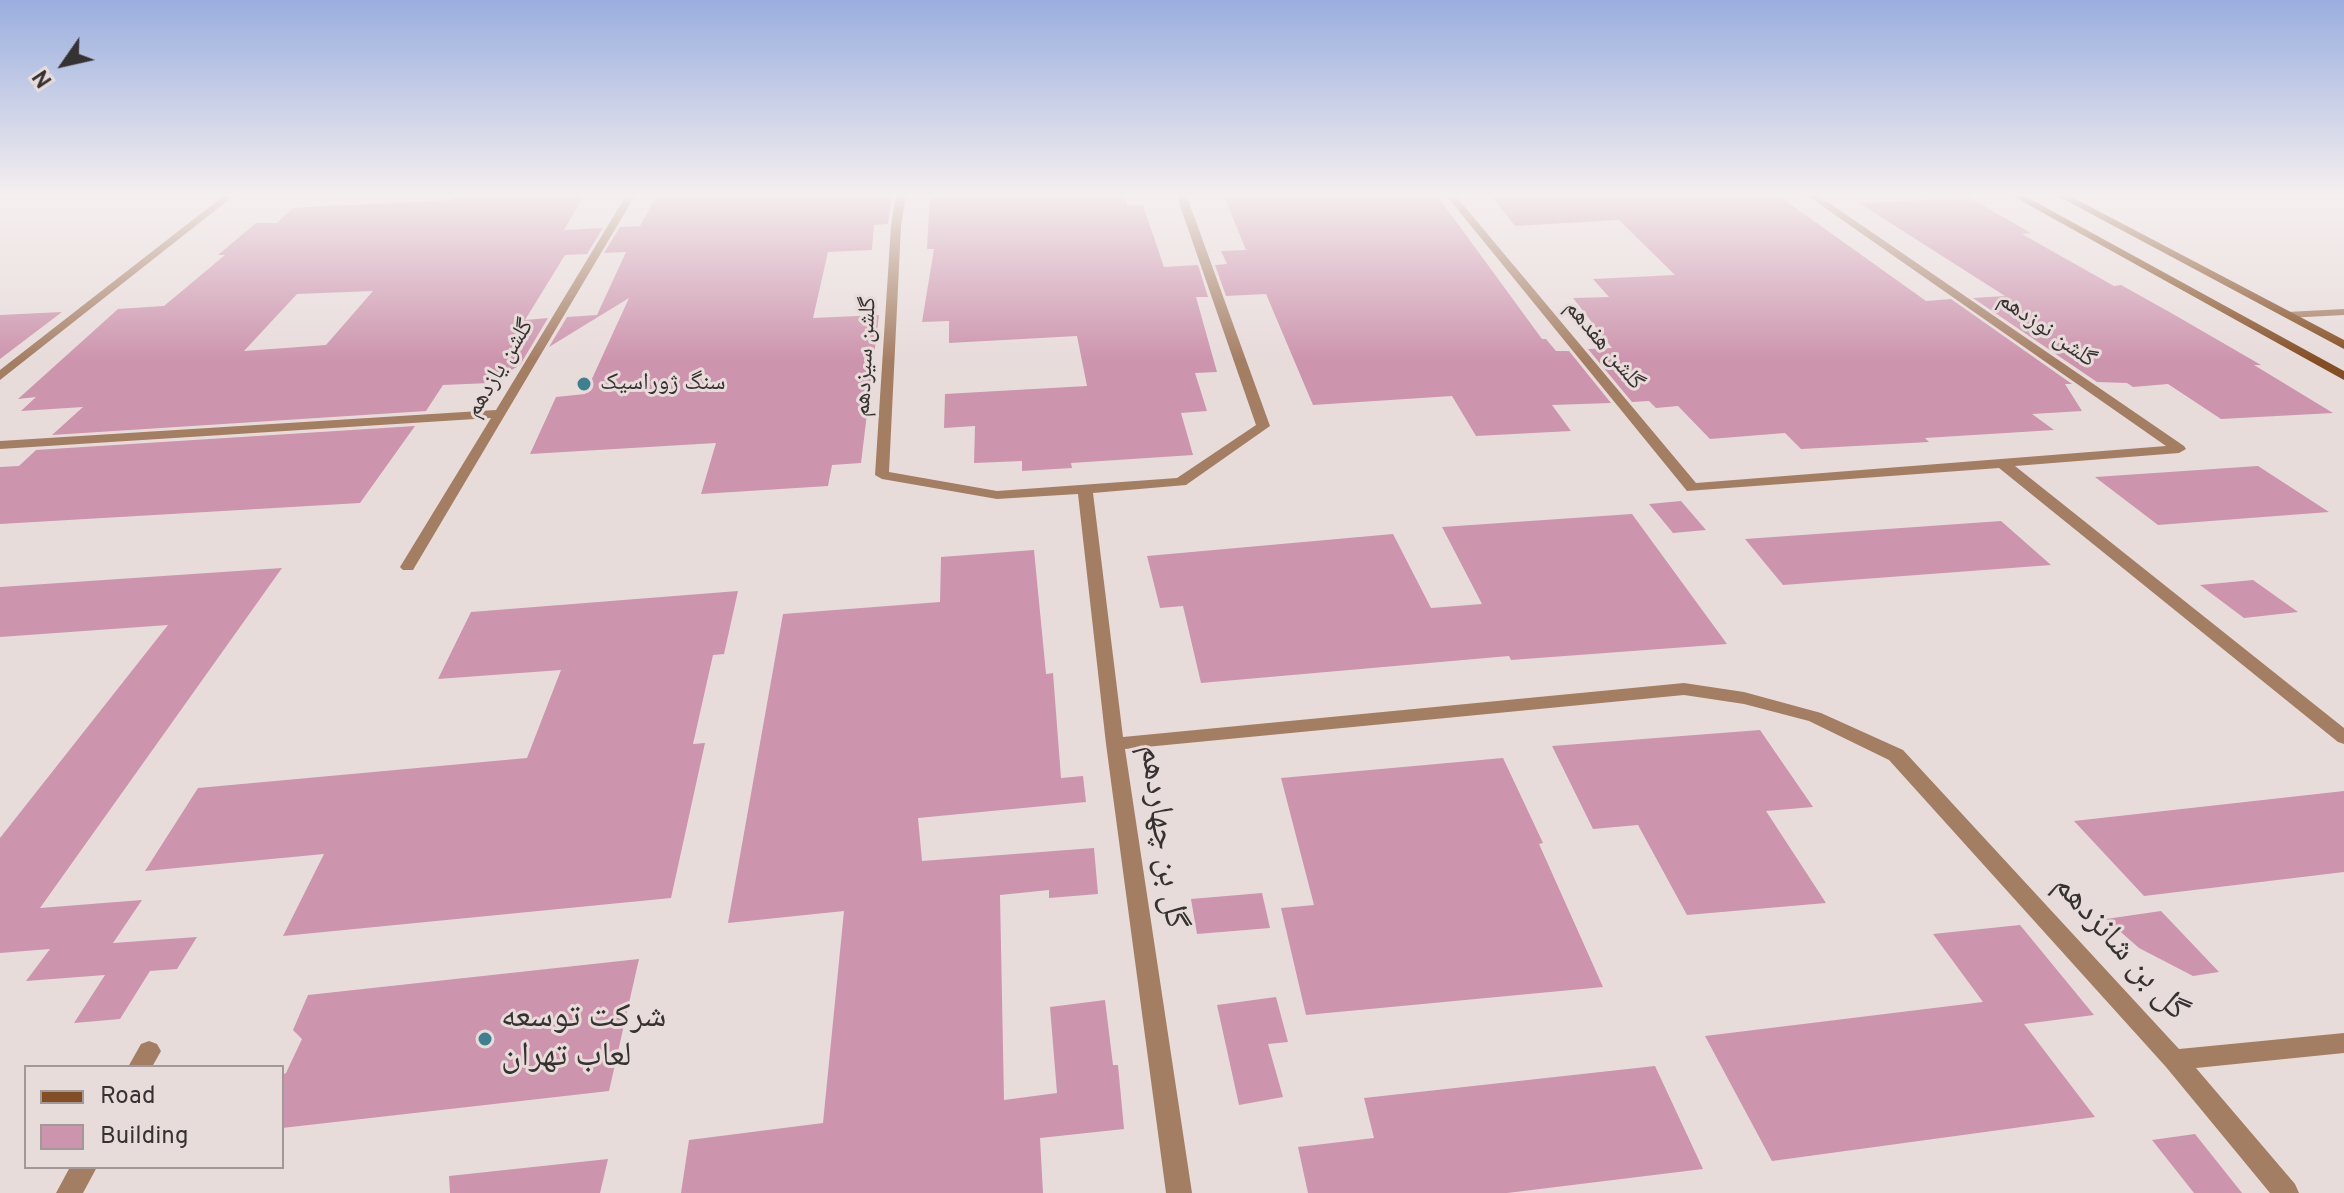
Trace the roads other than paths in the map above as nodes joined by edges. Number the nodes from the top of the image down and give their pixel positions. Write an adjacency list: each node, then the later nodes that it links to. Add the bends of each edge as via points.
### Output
1 (161, 250): 12 (street)
2 (598, 250): 14 (street, گلشن یازدهم)
3 (895, 250): 17 (street, گلشن سیزدهم, via 882,475 997,495)
4 (1201, 250): 17 (street, via 1263,426 1181,482)
5 (1495, 250): 16 (street, گلشن هفدهم, via 1692,488)
6 (1890, 250): 16 (street, گلشن نوزدهم, via 2179,449)
7 (2114, 250): 13 (street)
8 (2163, 250): 10 (street)
9 (2344, 312): 10 (street)
10 (2287, 315): 11 (street)
11 (2344, 345)
12 (0, 376)
13 (2344, 376)
14 (499, 414): 15 (street); 18 (street, گلشن یازدهم)
15 (0, 445)
16 (2002, 463): 19 (street)
17 (1085, 489): 20 (street, گل بن چهاردهم)
18 (408, 567)
19 (2344, 738)
20 (1115, 744): 22 (street, گل بن شانزدهم, via 1684,689 1815,717 1896,755); 25 (street, گل بن چهاردهم)
21 (2344, 1043): 22 (street)
22 (2174, 1060): 26 (street, گل بن شانزدهم)
23 (83, 1169): 24 (street)
24 (69, 1193)
25 (1179, 1193)
26 (2286, 1193)

